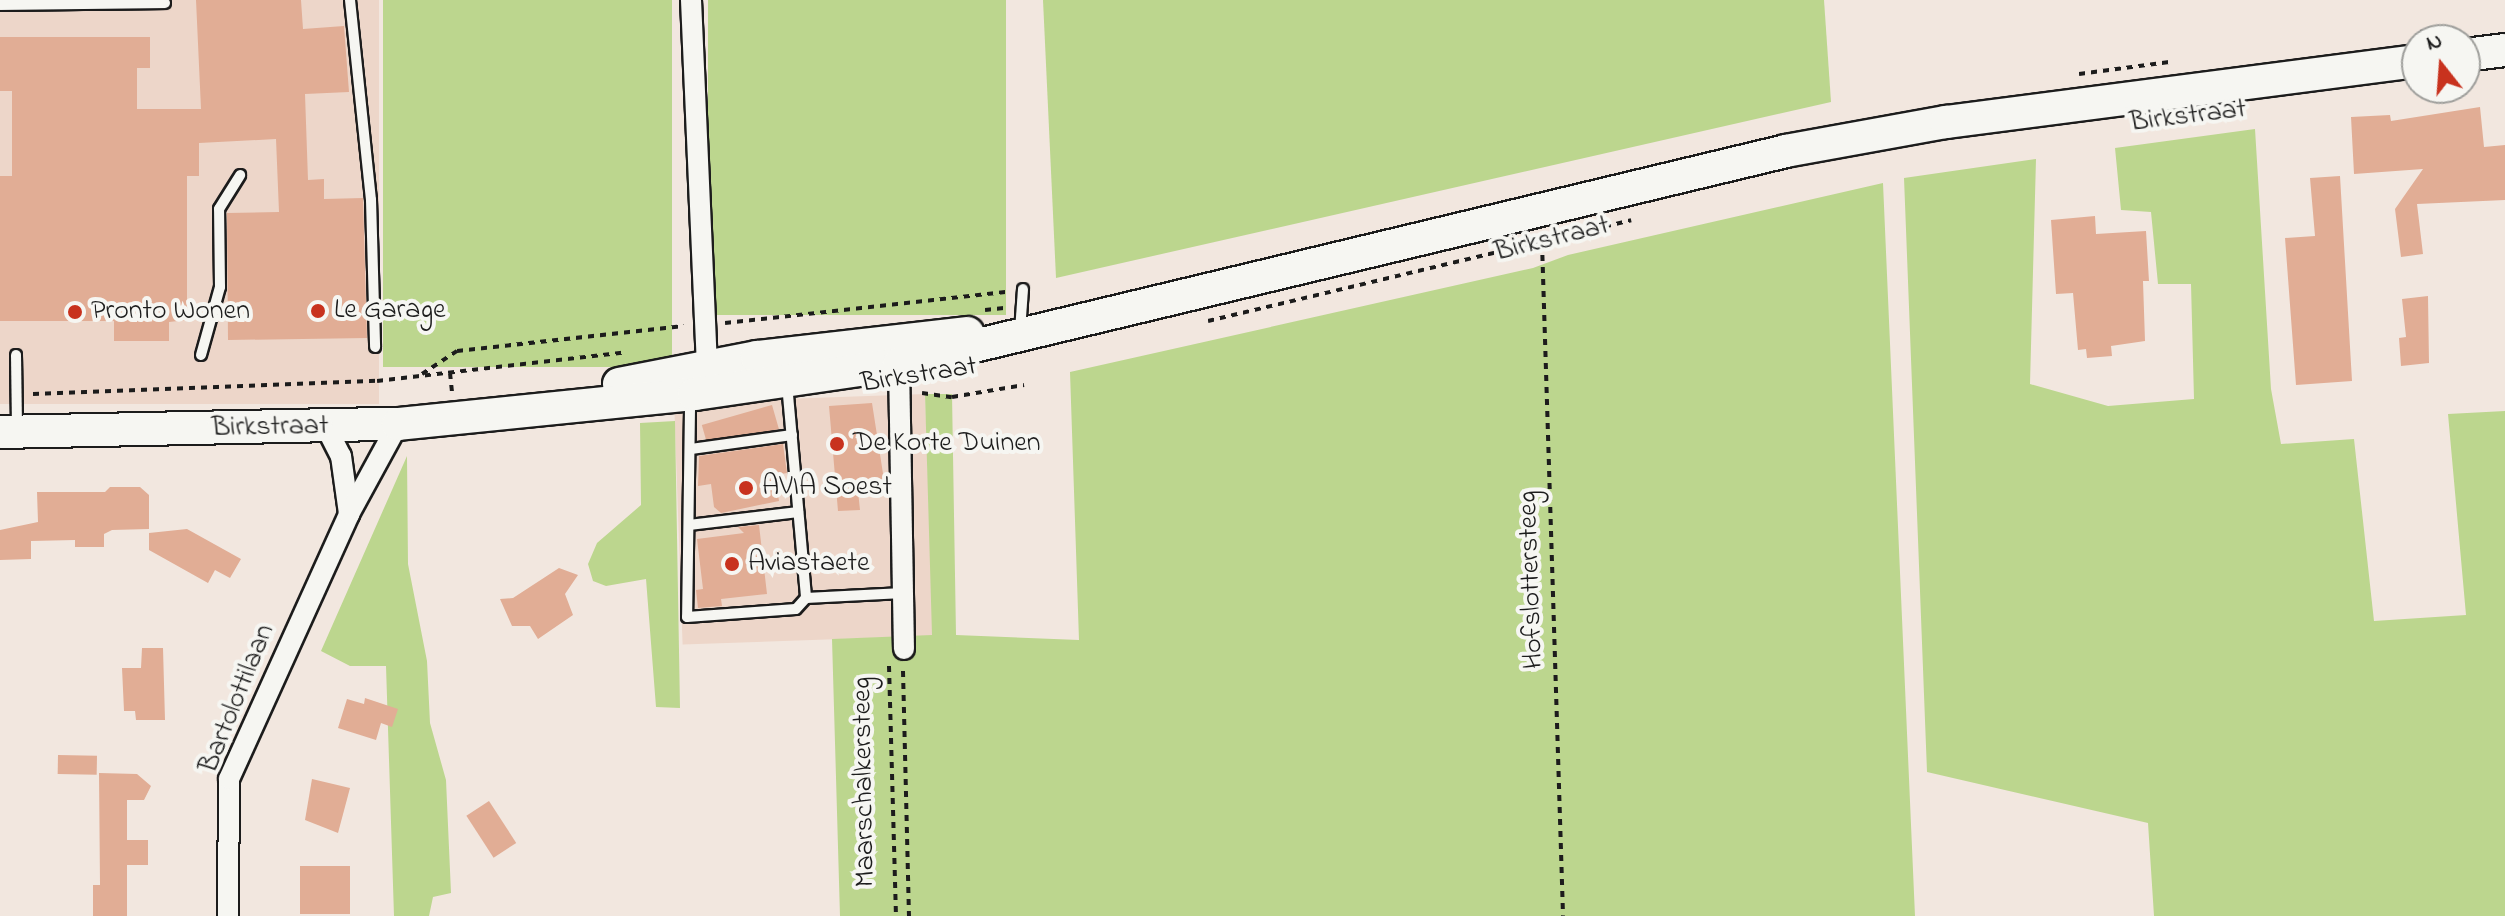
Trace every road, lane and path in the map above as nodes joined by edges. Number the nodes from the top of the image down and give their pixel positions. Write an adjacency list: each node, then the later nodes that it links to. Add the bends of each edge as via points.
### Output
1 (350, 0): 15 (lane, via 371,200)
2 (691, 0): 20 (street)
3 (165, 3): 4 (lane)
4 (0, 5)
5 (2505, 50): 6 (main road)
6 (2481, 53)
7 (2401, 63): 13 (main road, Birkstraat, via 1961,119 1786,151 1256,282)
8 (240, 175): 18 (lane, via 219,209 220,287)
9 (1644, 217): 10 (path, Birkstraat)
10 (1542, 243): 12 (path, Birkstraat); 39 (path, Hofslottersteeg)
11 (1023, 289): 13 (lane)
12 (1199, 323)
13 (1016, 334): 14 (main road, Birkstraat, via 976,332); 21 (main road, Birkstraat)
14 (839, 345): 19 (main road, Birkstraat); 23 (street, via 797,362)
15 (375, 347)
16 (631, 351): 25 (path, Birkstraat)
17 (16, 355): 25 (lane)
18 (201, 355)
19 (757, 357): 20 (main road, Birkstraat); 23 (street)
20 (707, 365): 24 (street); 25 (main road, Birkstraat, via 621,384 379,406)
21 (901, 374): 22 (path, via 914,389 952,397); 23 (main road, Birkstraat); 33 (street, Maarschalkersteeg)
22 (1024, 385)
23 (787, 388): 24 (main road, Birkstraat); 28 (lane)
24 (692, 402): 26 (main road, Birkstraat); 29 (lane)
25 (10, 417): 27 (main road, Birkstraat)
26 (398, 424): 27 (main road, Birkstraat); 31 (street, Bartolottilaan)
27 (326, 427): 31 (street, via 341,456)
28 (792, 435): 29 (lane); 30 (lane)
29 (691, 449): 32 (lane)
30 (798, 512): 32 (lane); 34 (lane)
31 (349, 514): 36 (street, Bartolottilaan, via 229,779)
32 (689, 525): 34 (lane, via 687,617 796,609)
33 (903, 593): 34 (lane); 35 (street, Maarschalkersteeg)
34 (806, 598)
35 (903, 654): 37 (path, Maarschalkersteeg, via 889,662); 38 (path, Maarschalkersteeg)
36 (228, 916)
37 (896, 916)
38 (909, 916)
39 (1563, 916)

